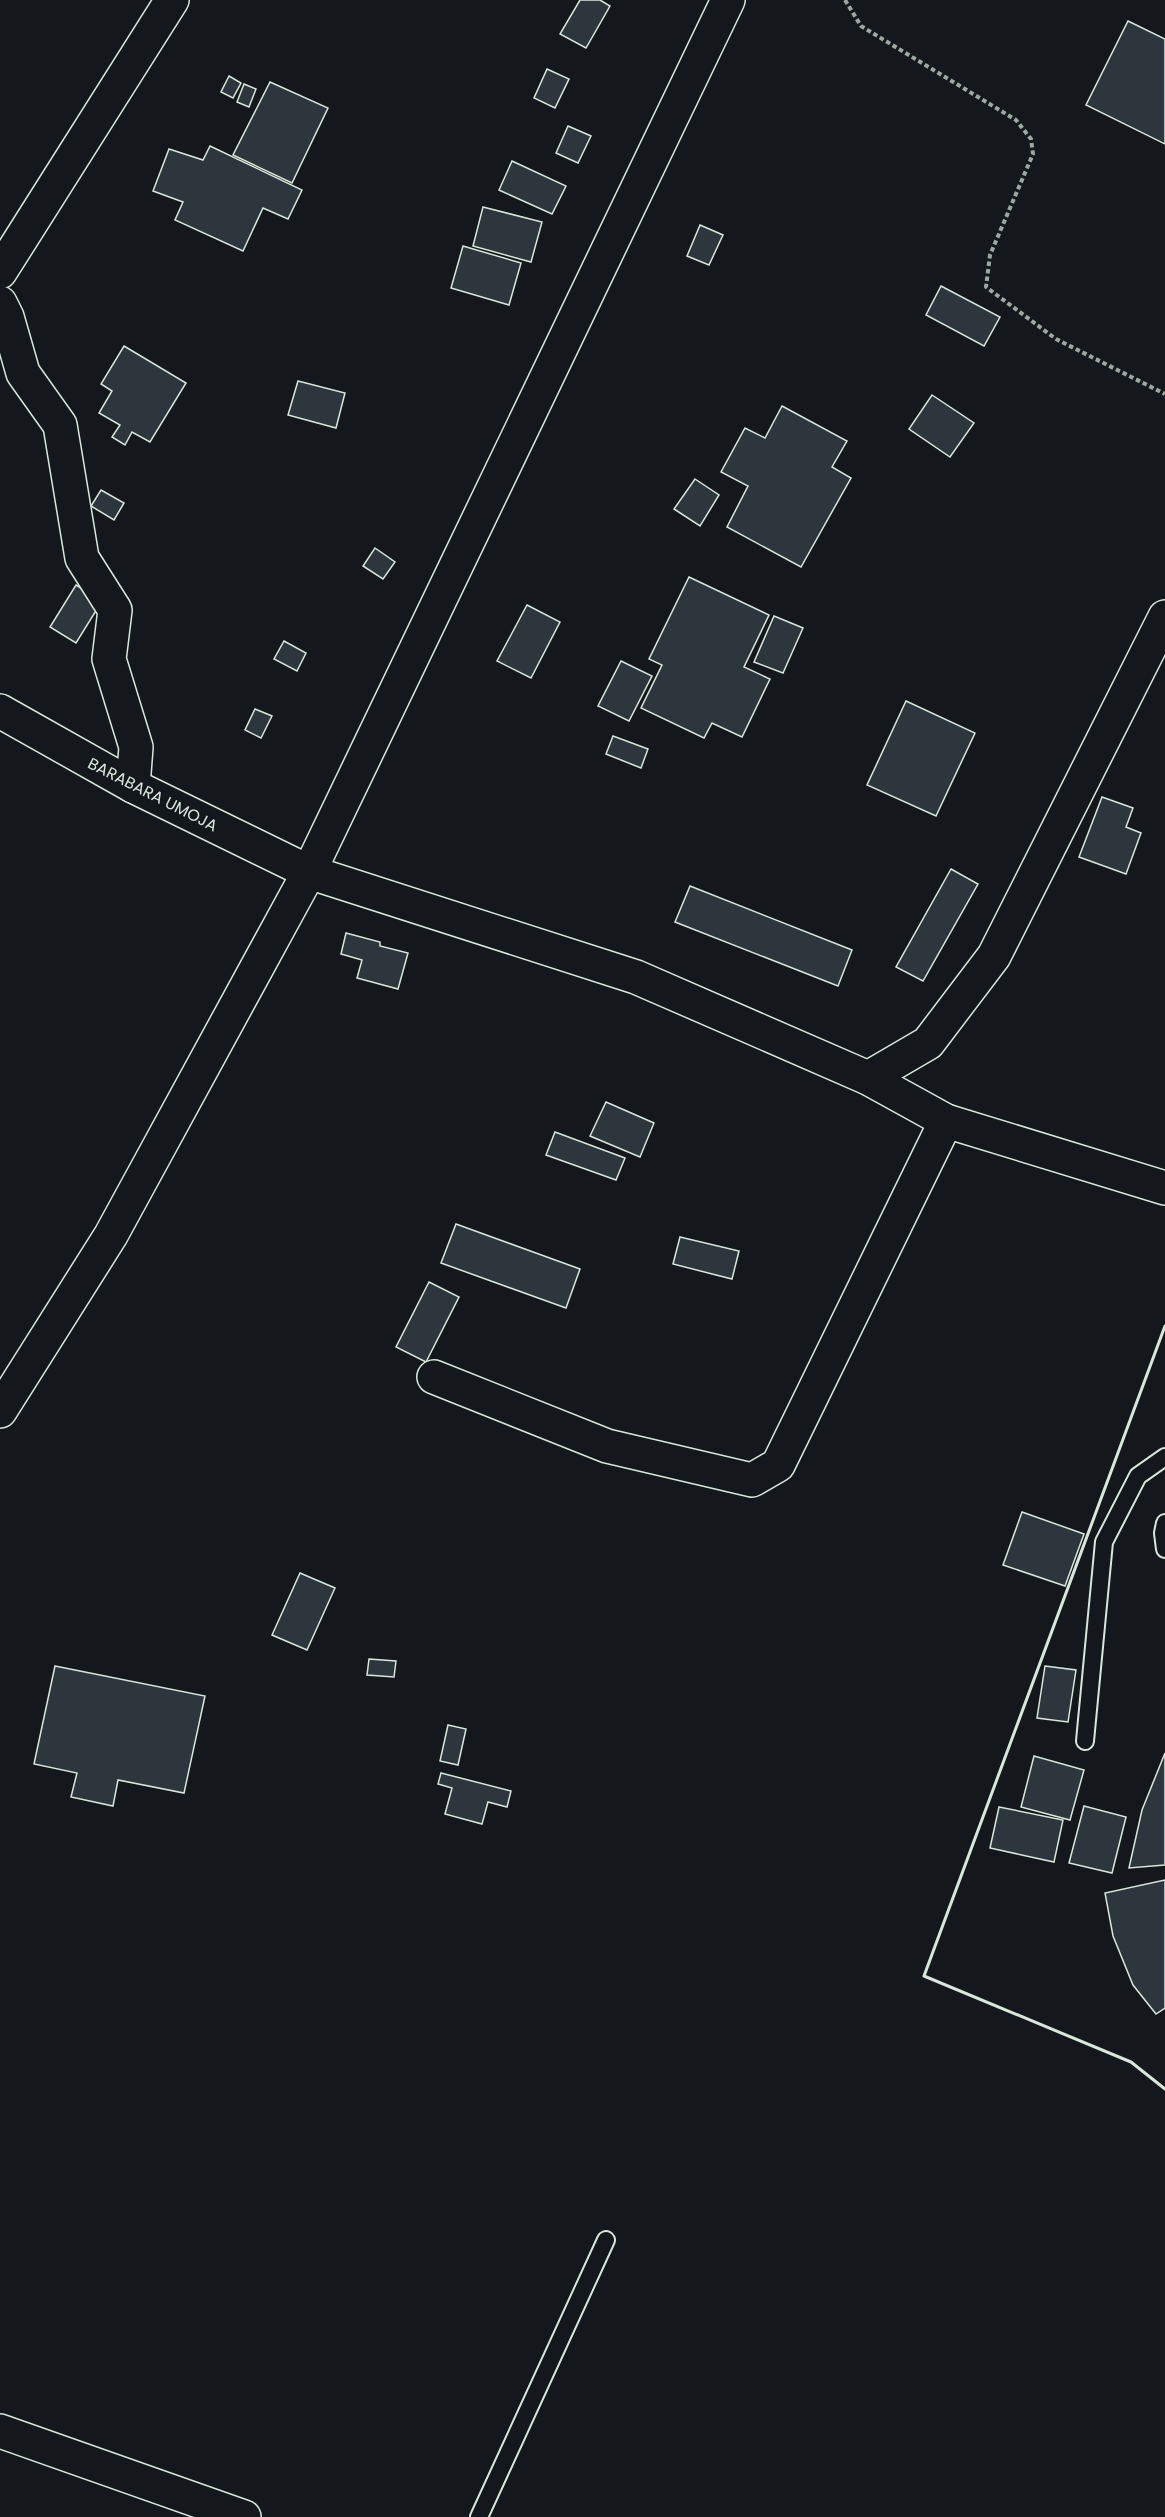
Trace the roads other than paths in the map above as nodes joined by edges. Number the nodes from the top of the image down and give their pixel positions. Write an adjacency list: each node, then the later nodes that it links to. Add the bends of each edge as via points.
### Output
1 (172, 0): 3 (street)
2 (728, 0): 8 (street)
3 (0, 272)
4 (0, 303): 7 (street, via 23,373 60,425 82,558 115,610 109,658 136,747)
5 (1165, 617): 9 (street, via 994,956 928,1043)
6 (0, 711): 7 (street, BARABARA UMOJA)
7 (133, 786): 8 (street, BARABARA UMOJA)
8 (309, 872): 9 (street, BARABARA UMOJA, via 636,977); 13 (street, via 111,1235)
9 (868, 1078): 10 (street, BARABARA UMOJA)
10 (946, 1121): 11 (street, BARABARA UMOJA); 12 (street, via 778,1465 752,1480 607,1446)
11 (1165, 1188)
12 (434, 1377)
13 (0, 1411)
14 (1165, 1456): 17 (lane, via 1138,1476 1104,1542)
15 (1165, 1523): 16 (lane)
16 (1165, 1549)
17 (1085, 1741)
18 (606, 2240): 21 (lane)
19 (0, 2431): 20 (street)
20 (244, 2517)
21 (479, 2517)

